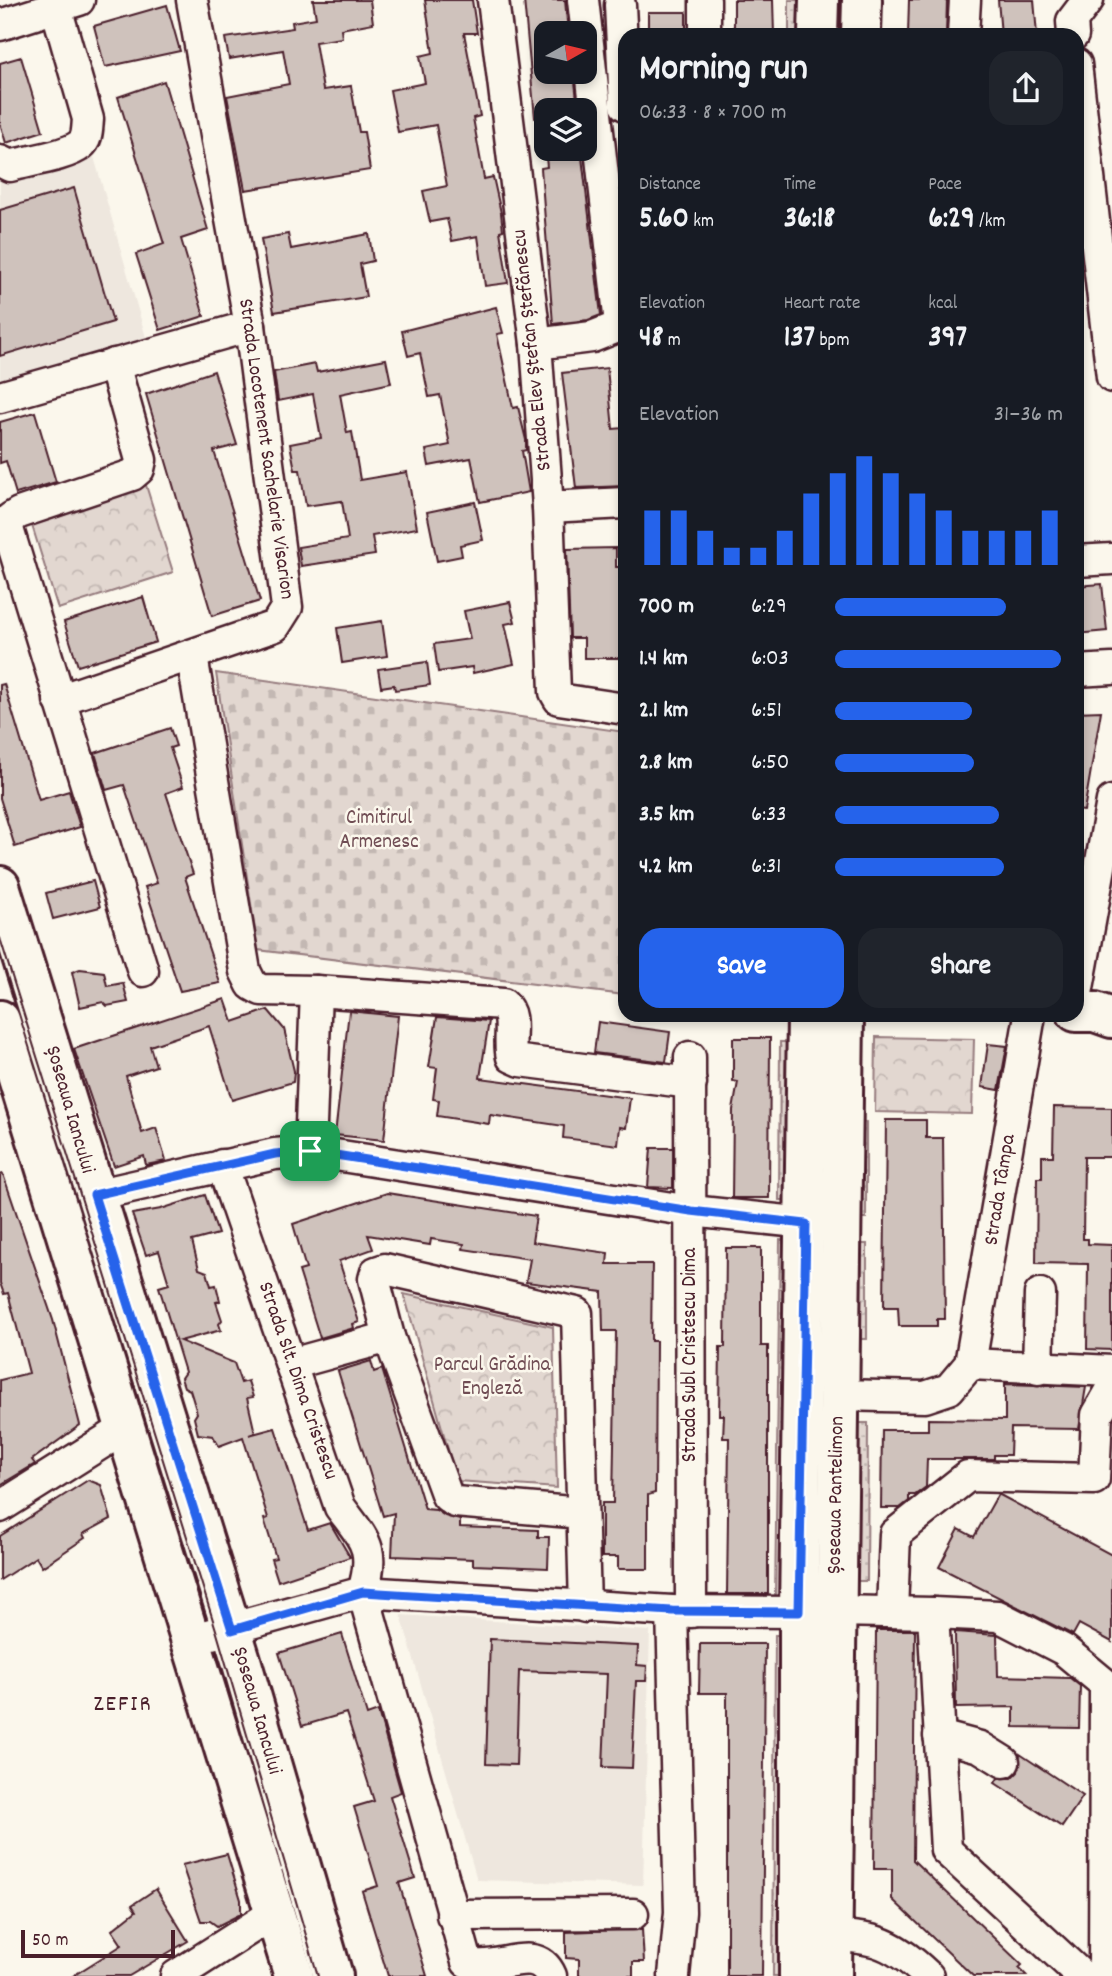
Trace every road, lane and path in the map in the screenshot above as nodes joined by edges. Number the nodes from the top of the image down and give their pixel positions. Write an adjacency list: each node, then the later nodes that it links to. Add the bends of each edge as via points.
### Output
1 (192, 0): 20 (street, Strada Locotenent Sachelarie Visarion)
2 (493, 0): 22 (street, Strada Elev Ștefan Ștefănescu)
3 (705, 0): 12 (street)
4 (819, 0): 13 (main road)
5 (862, 0): 14 (main road)
6 (965, 0): 15 (street)
7 (63, 2): 10 (street); 17 (street, via 88,119 87,135 80,145 62,152 10,166)
8 (633, 2): 9 (street); 11 (street)
9 (583, 5): 18 (street)
10 (0, 25)
11 (631, 28)
12 (705, 28)
13 (818, 28)
14 (861, 28)
15 (963, 28)
16 (1084, 134): 24 (street)
17 (0, 160)
18 (613, 175): 19 (street)
19 (618, 258)
20 (250, 326): 23 (street); 30 (street, Strada Locotenent Sachelarie Visarion, via 287,607 275,626)
21 (618, 326): 22 (street, via 592,337)
22 (536, 344): 27 (street, Strada Elev Ștefan Ștefănescu)
23 (114, 364): 25 (street); 33 (street, via 141,460 139,470 19,513 8,528)
24 (1112, 377)
25 (0, 397)
26 (618, 503): 27 (street)
27 (548, 507): 34 (street, Strada Elev Ștefan Ștefănescu, via 555,692 559,699)
28 (1112, 559): 29 (street)
29 (1084, 561)
30 (192, 656): 33 (street, Strada Locotenent Sachelarie Visarion); 39 (street, via 245,971 261,990)
31 (1112, 669): 32 (street)
32 (1084, 671)
33 (59, 700): 38 (street)
34 (618, 708)
35 (1112, 801): 37 (street)
36 (0, 886): 48 (main road, Șoseaua Iancului)
37 (1084, 955)
38 (144, 971)
39 (316, 991): 46 (street); 49 (street, Strada Subl Cristescu Dima, via 503,1004 510,1015 512,1057 521,1061 690,1070)
40 (1084, 1012): 41 (main road)
41 (1112, 1018)
42 (0, 1020): 59 (main road, Șoseaua Iancului)
43 (808, 1022): 50 (main road, Șoseaua Pantelimon)
44 (843, 1022): 50 (main road, Șoseaua Pantelimon)
45 (1029, 1022): 54 (street, Strada Tâmpa)
46 (310, 1151): 47 (street); 49 (street)
47 (222, 1166): 48 (street); 53 (street, Strada Slt. Dima Cristescu)
48 (94, 1195): 68 (main road, Șoseaua Iancului)
49 (691, 1211): 50 (street); 65 (street, Strada Subl Cristescu Dima)
50 (823, 1225): 58 (main road, Șoseaua Pantelimon); 64 (main road, Șoseaua Pantelimon)
51 (1041, 1294): 55 (street)
52 (389, 1337): 53 (street); 61 (street, via 447,1496 455,1502); 61 (street, via 374,1279 376,1272 385,1269 577,1313)
53 (291, 1364): 62 (street, Strada Slt. Dima Cristescu, via 340,1507 370,1552)
54 (970, 1364): 55 (street); 58 (street, via 949,1389 925,1397)
55 (1038, 1369): 56 (street)
56 (1112, 1371)
57 (1112, 1389): 66 (street, via 1097,1415 1094,1479 968,1476 895,1534)
58 (839, 1395): 64 (main road, Șoseaua Pantelimon)
59 (127, 1427): 60 (street); 69 (main road, Șoseaua Iancului)
60 (0, 1507)
61 (582, 1513): 63 (street)
62 (363, 1592): 63 (street); 68 (street); 74 (street)
63 (584, 1607): 65 (street)
64 (818, 1611): 65 (street); 66 (street); 75 (main road, Șoseaua Pantelimon)
65 (682, 1612): 80 (street, Strada Subl Cristescu Dima, via 680,1912)
66 (892, 1612): 67 (street)
67 (933, 1613): 70 (street); 85 (street, via 998,1616 1064,1650 1105,1684)
68 (232, 1630): 69 (street); 78 (main road, Șoseaua Iancului)
69 (193, 1639): 72 (main road, Șoseaua Iancului)
70 (939, 1736): 71 (street, via 980,1747); 84 (street, via 946,1850)
71 (1004, 1762)
72 (276, 1912): 76 (street); 77 (main road, Șoseaua Iancului)
73 (633, 1914): 74 (street)
74 (452, 1915): 79 (street, via 467,1962 474,1967 534,1960 543,1963)
75 (816, 1935): 81 (main road, Șoseaua Pantelimon); 82 (main road, Șoseaua Pantelimon); 83 (street, via 863,1937 904,1953)
76 (176, 1976)
77 (294, 1976)
78 (333, 1976)
79 (551, 1976)
80 (674, 1976)
81 (799, 1976)
82 (832, 1976)
83 (928, 1976)
84 (1082, 1976)
85 (1104, 1976)

